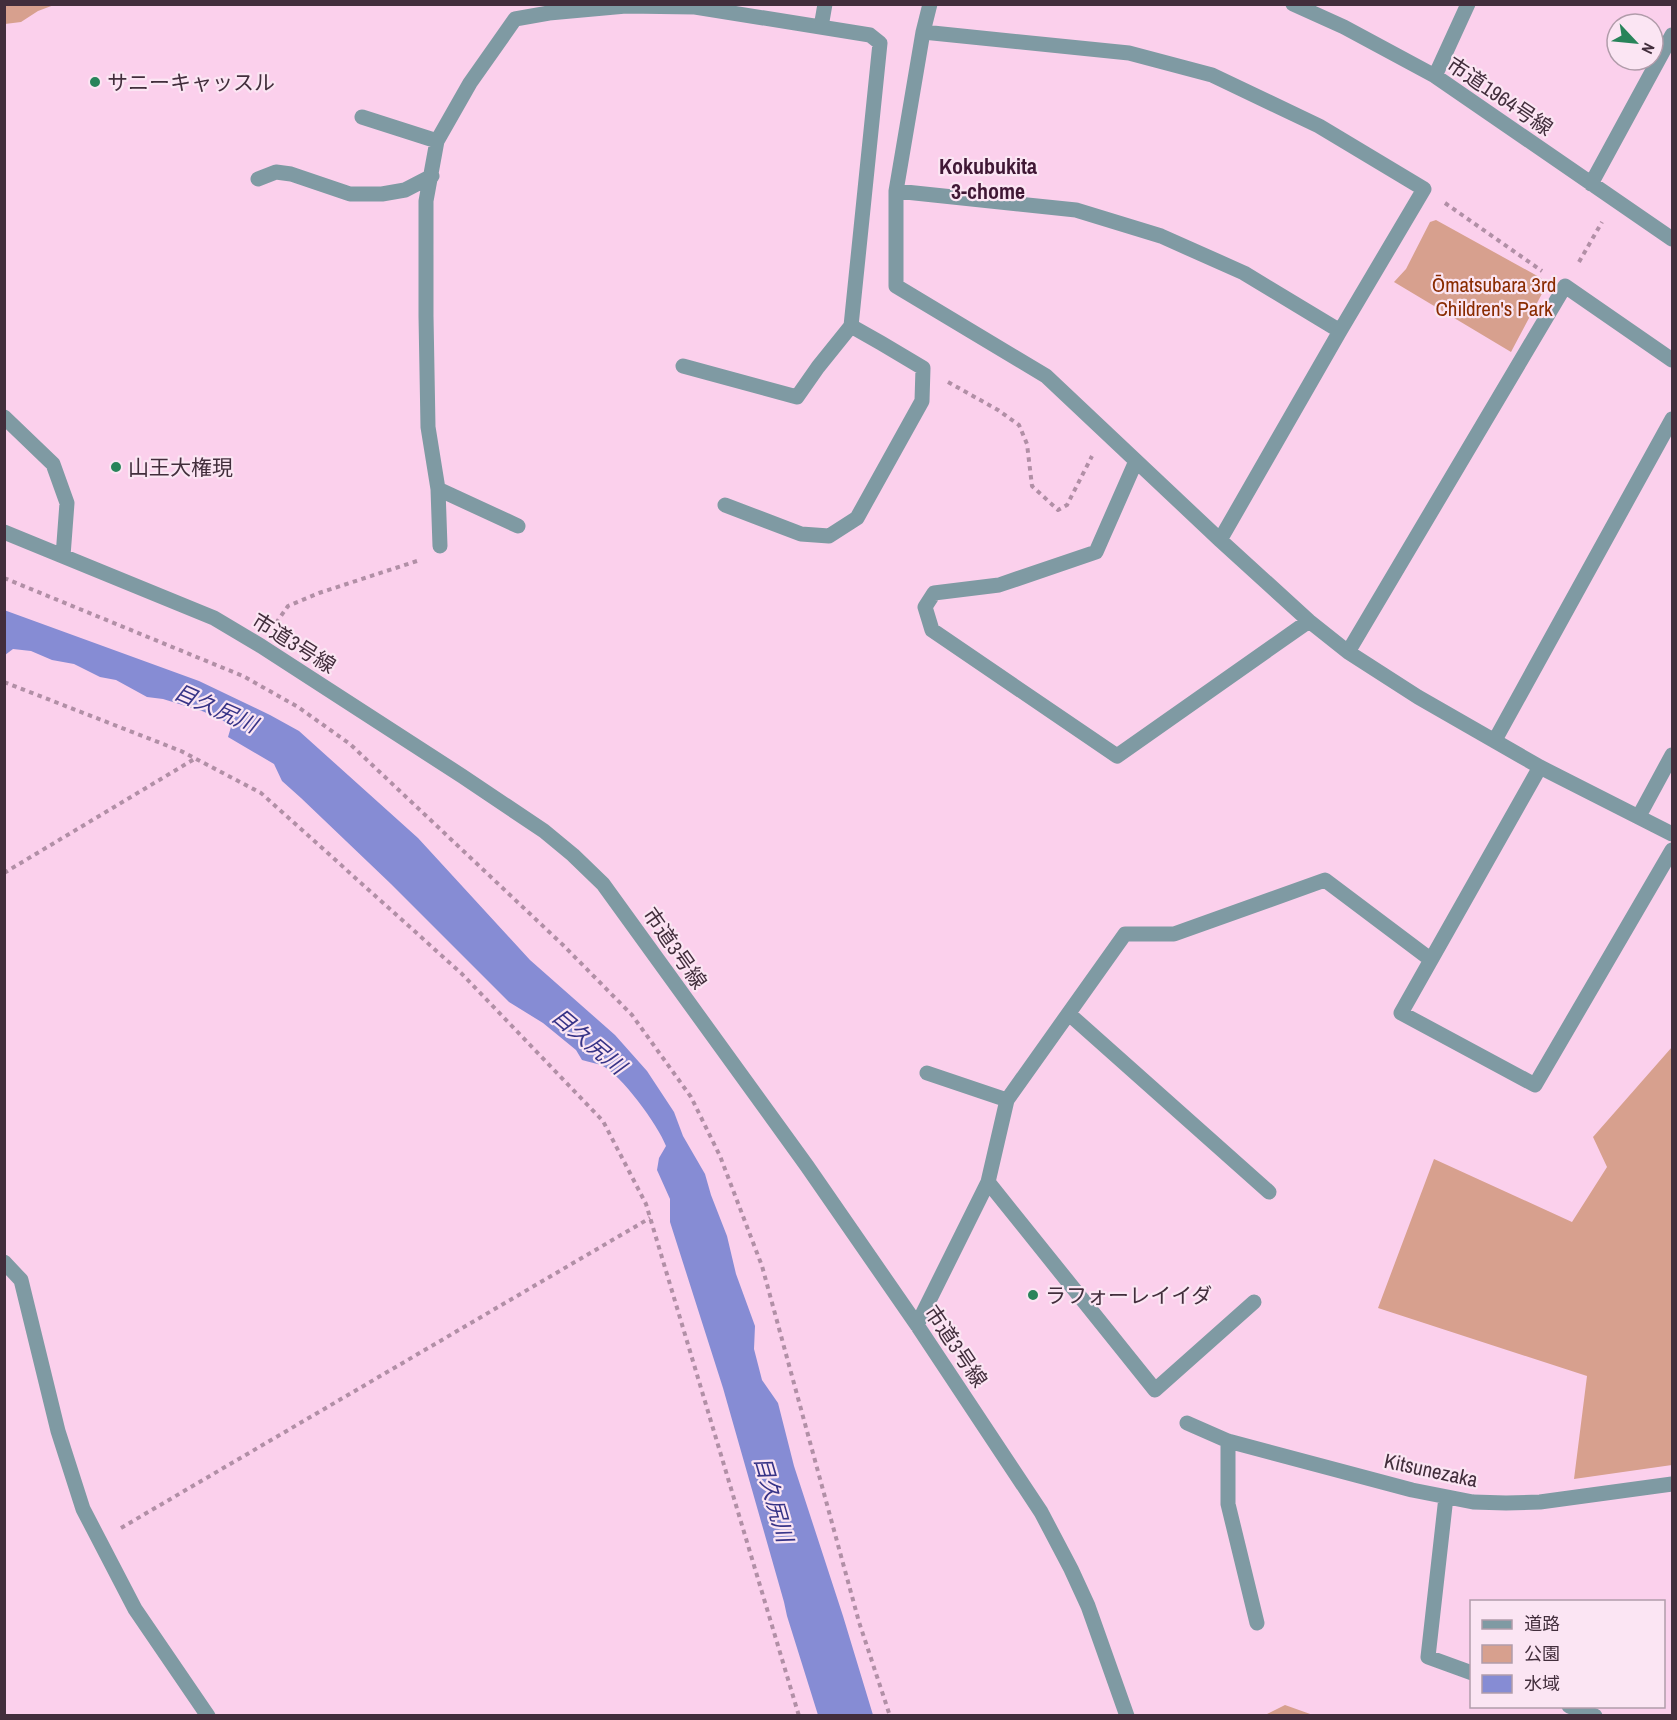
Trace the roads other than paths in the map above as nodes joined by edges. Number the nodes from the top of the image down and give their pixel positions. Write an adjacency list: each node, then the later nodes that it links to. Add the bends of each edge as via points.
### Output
1 (825, 4): 5 (street)
2 (930, 4): 6 (street)
3 (1293, 4): 8 (street, 市道1964号線)
4 (1468, 4): 8 (street)
5 (821, 27): 10 (street, via 695,7 626,6 515,19 470,83); 16 (street, via 870,35 880,43)
6 (923, 32): 14 (street); 17 (street, via 1129,53 1212,75 1319,126 1424,189)
7 (1672, 35): 13 (street)
8 (1435, 76): 13 (street, 市道1964号線)
9 (362, 117): 10 (street)
10 (437, 141): 11 (street)
11 (432, 176): 12 (street, via 405,190 382,194 350,194 276,172); 23 (street, via 426,201 426,316 429,428)
12 (258, 179)
13 (1591, 184): 15 (street, 市道1964号線)
14 (896, 191): 17 (street, via 1076,210 1161,236 1244,273); 22 (street, via 896,286 1046,376)
15 (1672, 239)
16 (851, 327): 19 (street, via 797,397); 24 (street, via 923,368 922,401 857,518 829,536 801,534)
17 (1340, 331): 27 (street)
18 (1672, 360): 31 (street, via 1564,286)
19 (683, 366)
20 (4, 417): 29 (street, via 53,464 67,503)
21 (1672, 419): 32 (street)
22 (1136, 461): 27 (street); 30 (street, via 1096,552 999,585 934,593 925,607 932,630 1117,756)
23 (438, 489): 25 (street); 28 (street)
24 (725, 505)
25 (518, 526)
26 (4, 532): 29 (street, 市道3号線)
27 (1220, 540): 30 (street)
28 (440, 546)
29 (63, 556): 46 (street, 市道3号線, via 214,618 462,776 573,855 603,884)
30 (1309, 621): 31 (street)
31 (1348, 652): 32 (street)
32 (1495, 740): 34 (street)
33 (1672, 755): 35 (street)
34 (1540, 767): 35 (street); 38 (street)
35 (1639, 816): 36 (street)
36 (1672, 834)
37 (1672, 850): 38 (street, via 1535,1085 1401,1013)
38 (1430, 960): 39 (street, via 1325,880 1174,934 1125,934)
39 (1069, 1014): 41 (street); 43 (street)
40 (927, 1073): 41 (street)
41 (1007, 1100): 42 (street)
42 (988, 1182): 45 (street, via 1155,1390); 46 (street)
43 (1269, 1192)
44 (4, 1262): 54 (street, via 21,1280 58,1431 83,1509 135,1610)
45 (1254, 1302)
46 (917, 1325): 55 (street, 市道3号線, via 1041,1512 1088,1606)
47 (1187, 1423): 48 (street, Kitsunezaka)
48 (1228, 1441): 50 (street, Kitsunezaka); 51 (street, via 1228,1504)
49 (1672, 1484): 50 (street, Kitsunezaka, via 1540,1502 1473,1502)
50 (1446, 1497): 52 (street, via 1428,1658)
51 (1257, 1623)
52 (1470, 1672)
53 (1572, 1708): 56 (street)
54 (208, 1716)
55 (1127, 1716)
56 (1595, 1716)

